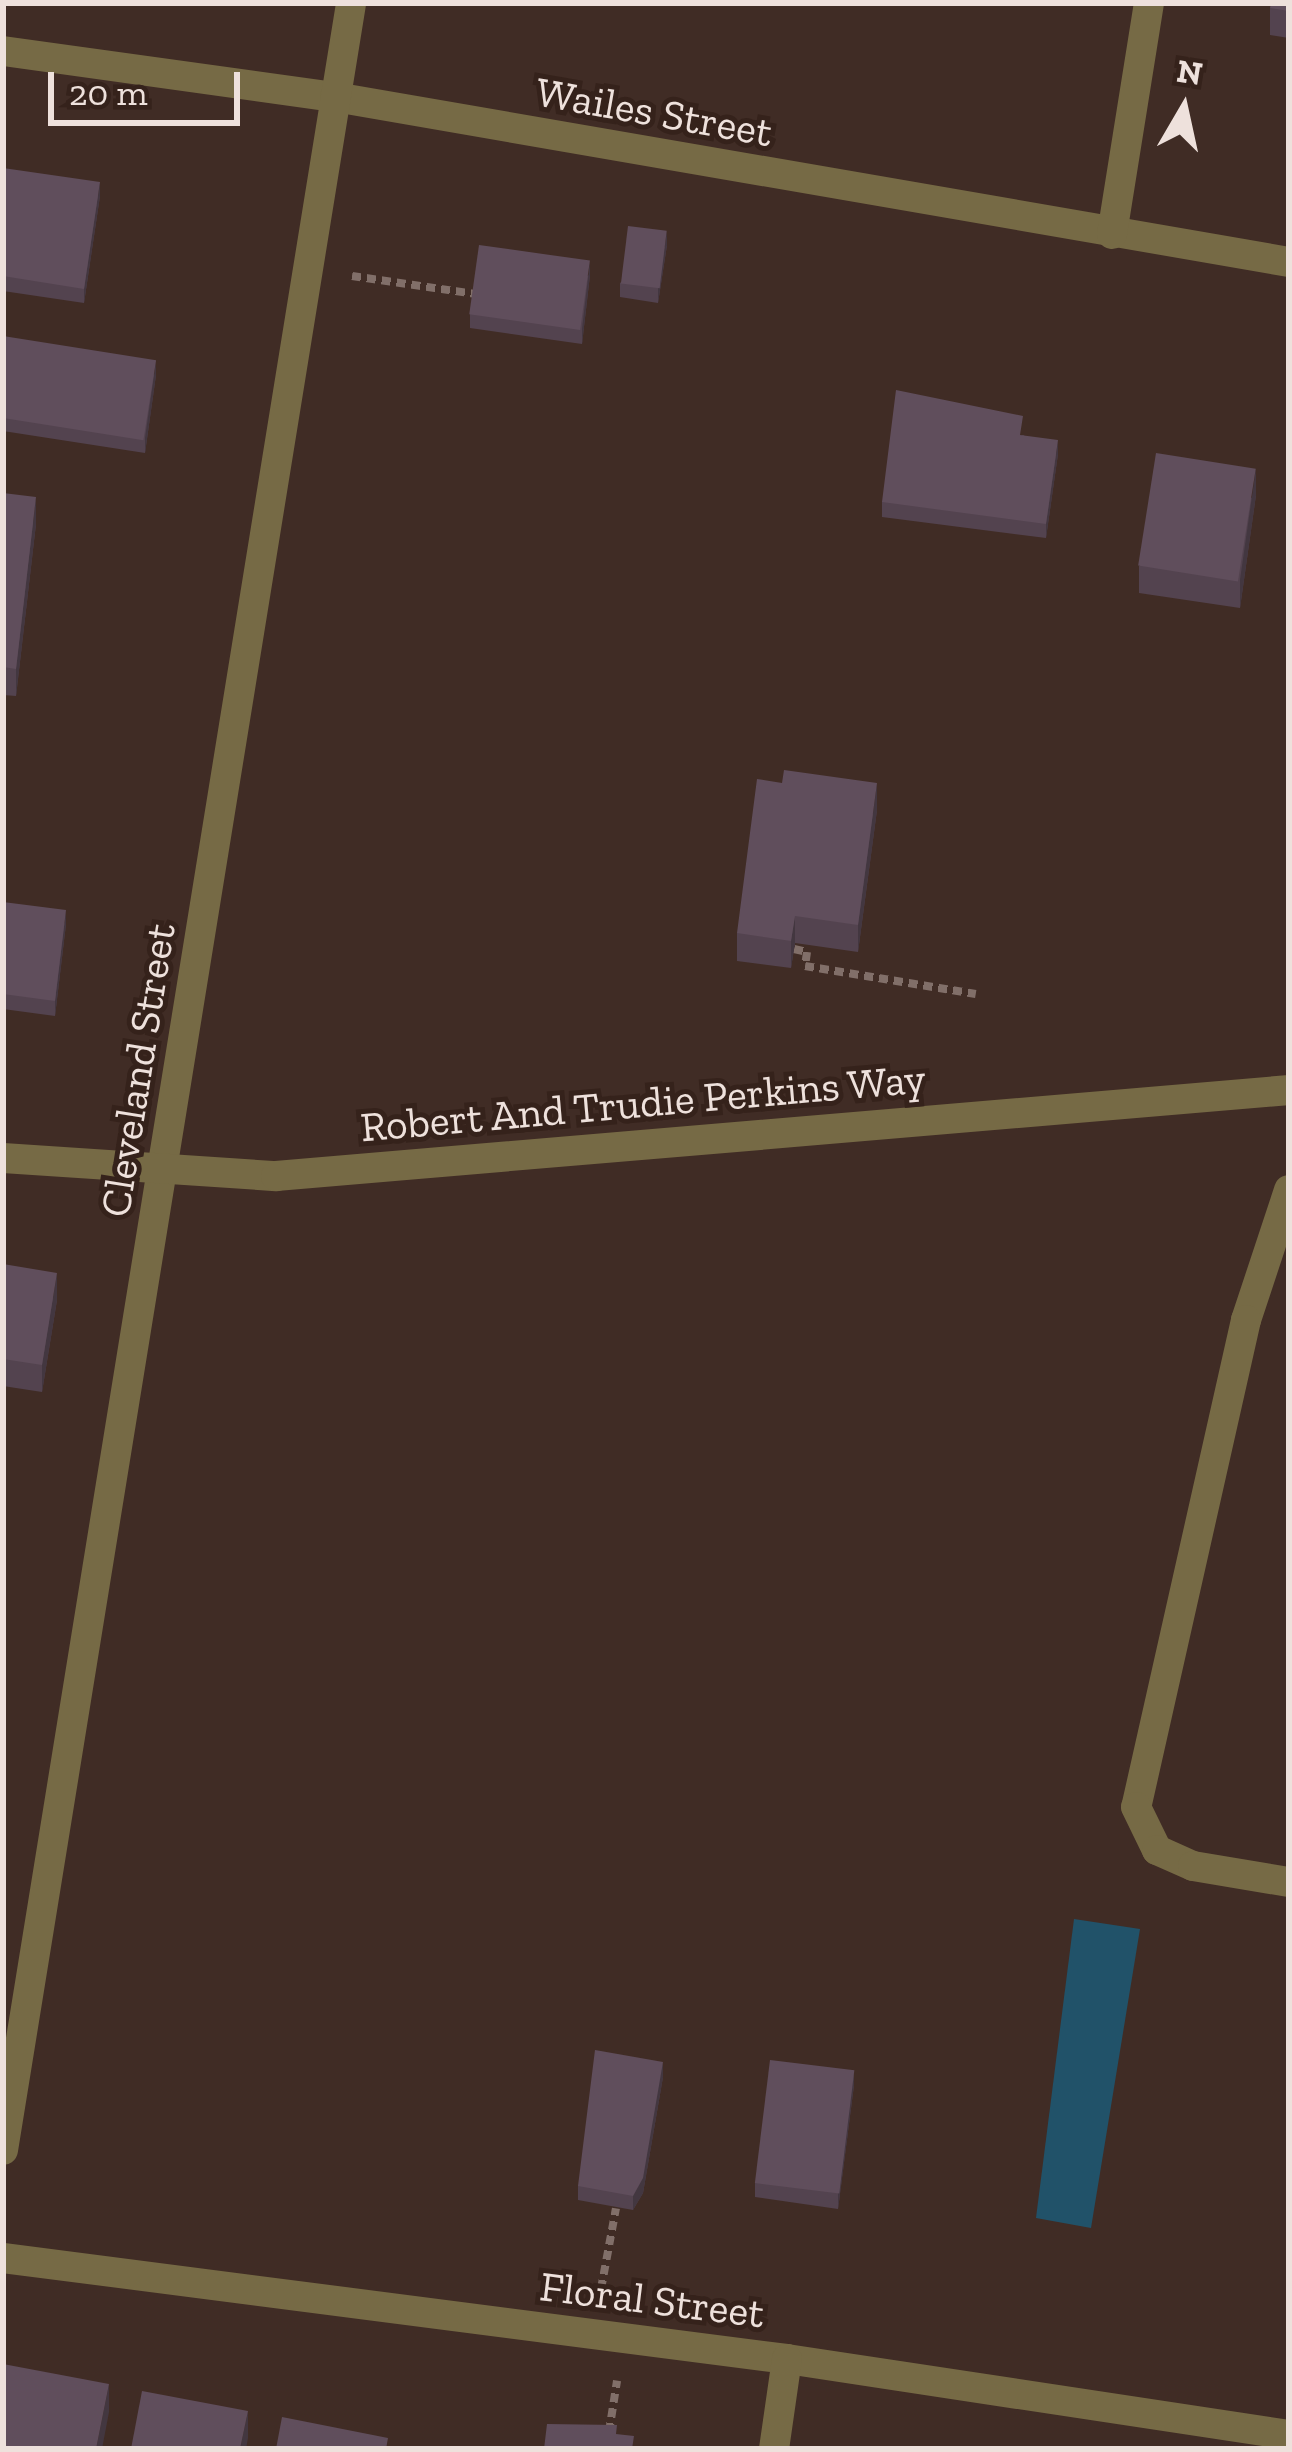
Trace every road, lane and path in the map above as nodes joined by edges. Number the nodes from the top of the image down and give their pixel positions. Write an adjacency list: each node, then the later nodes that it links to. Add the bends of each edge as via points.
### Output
1 (352, 3): 4 (street, Cleveland Street)
2 (1149, 3): 5 (street)
3 (3, 51): 4 (street, Wailes Street)
4 (335, 98): 5 (street, Wailes Street); 7 (street, Cleveland Street)
5 (1112, 235): 6 (street, Wailes Street)
6 (1289, 262)
7 (308, 269): 8 (path); 13 (street, Cleveland Street)
8 (475, 295)
9 (794, 949): 10 (path, via 807,952 805,966)
10 (976, 994)
11 (1289, 1090): 13 (street, Robert And Trudie Perkins Way, via 276,1176)
12 (3, 1158): 13 (street, Robert And Trudie Perkins Way)
13 (164, 1172): 16 (street, Cleveland Street)
14 (1289, 1190): 15 (street, via 1246,1320 1136,1807 1157,1850 1193,1865)
15 (1289, 1882)
16 (3, 2150)
17 (616, 2208): 19 (path)
18 (3, 2258): 20 (street, Floral Street)
19 (601, 2286)
20 (787, 2359): 21 (street, Floral Street); 22 (street)
21 (1289, 2435)
22 (774, 2449)

